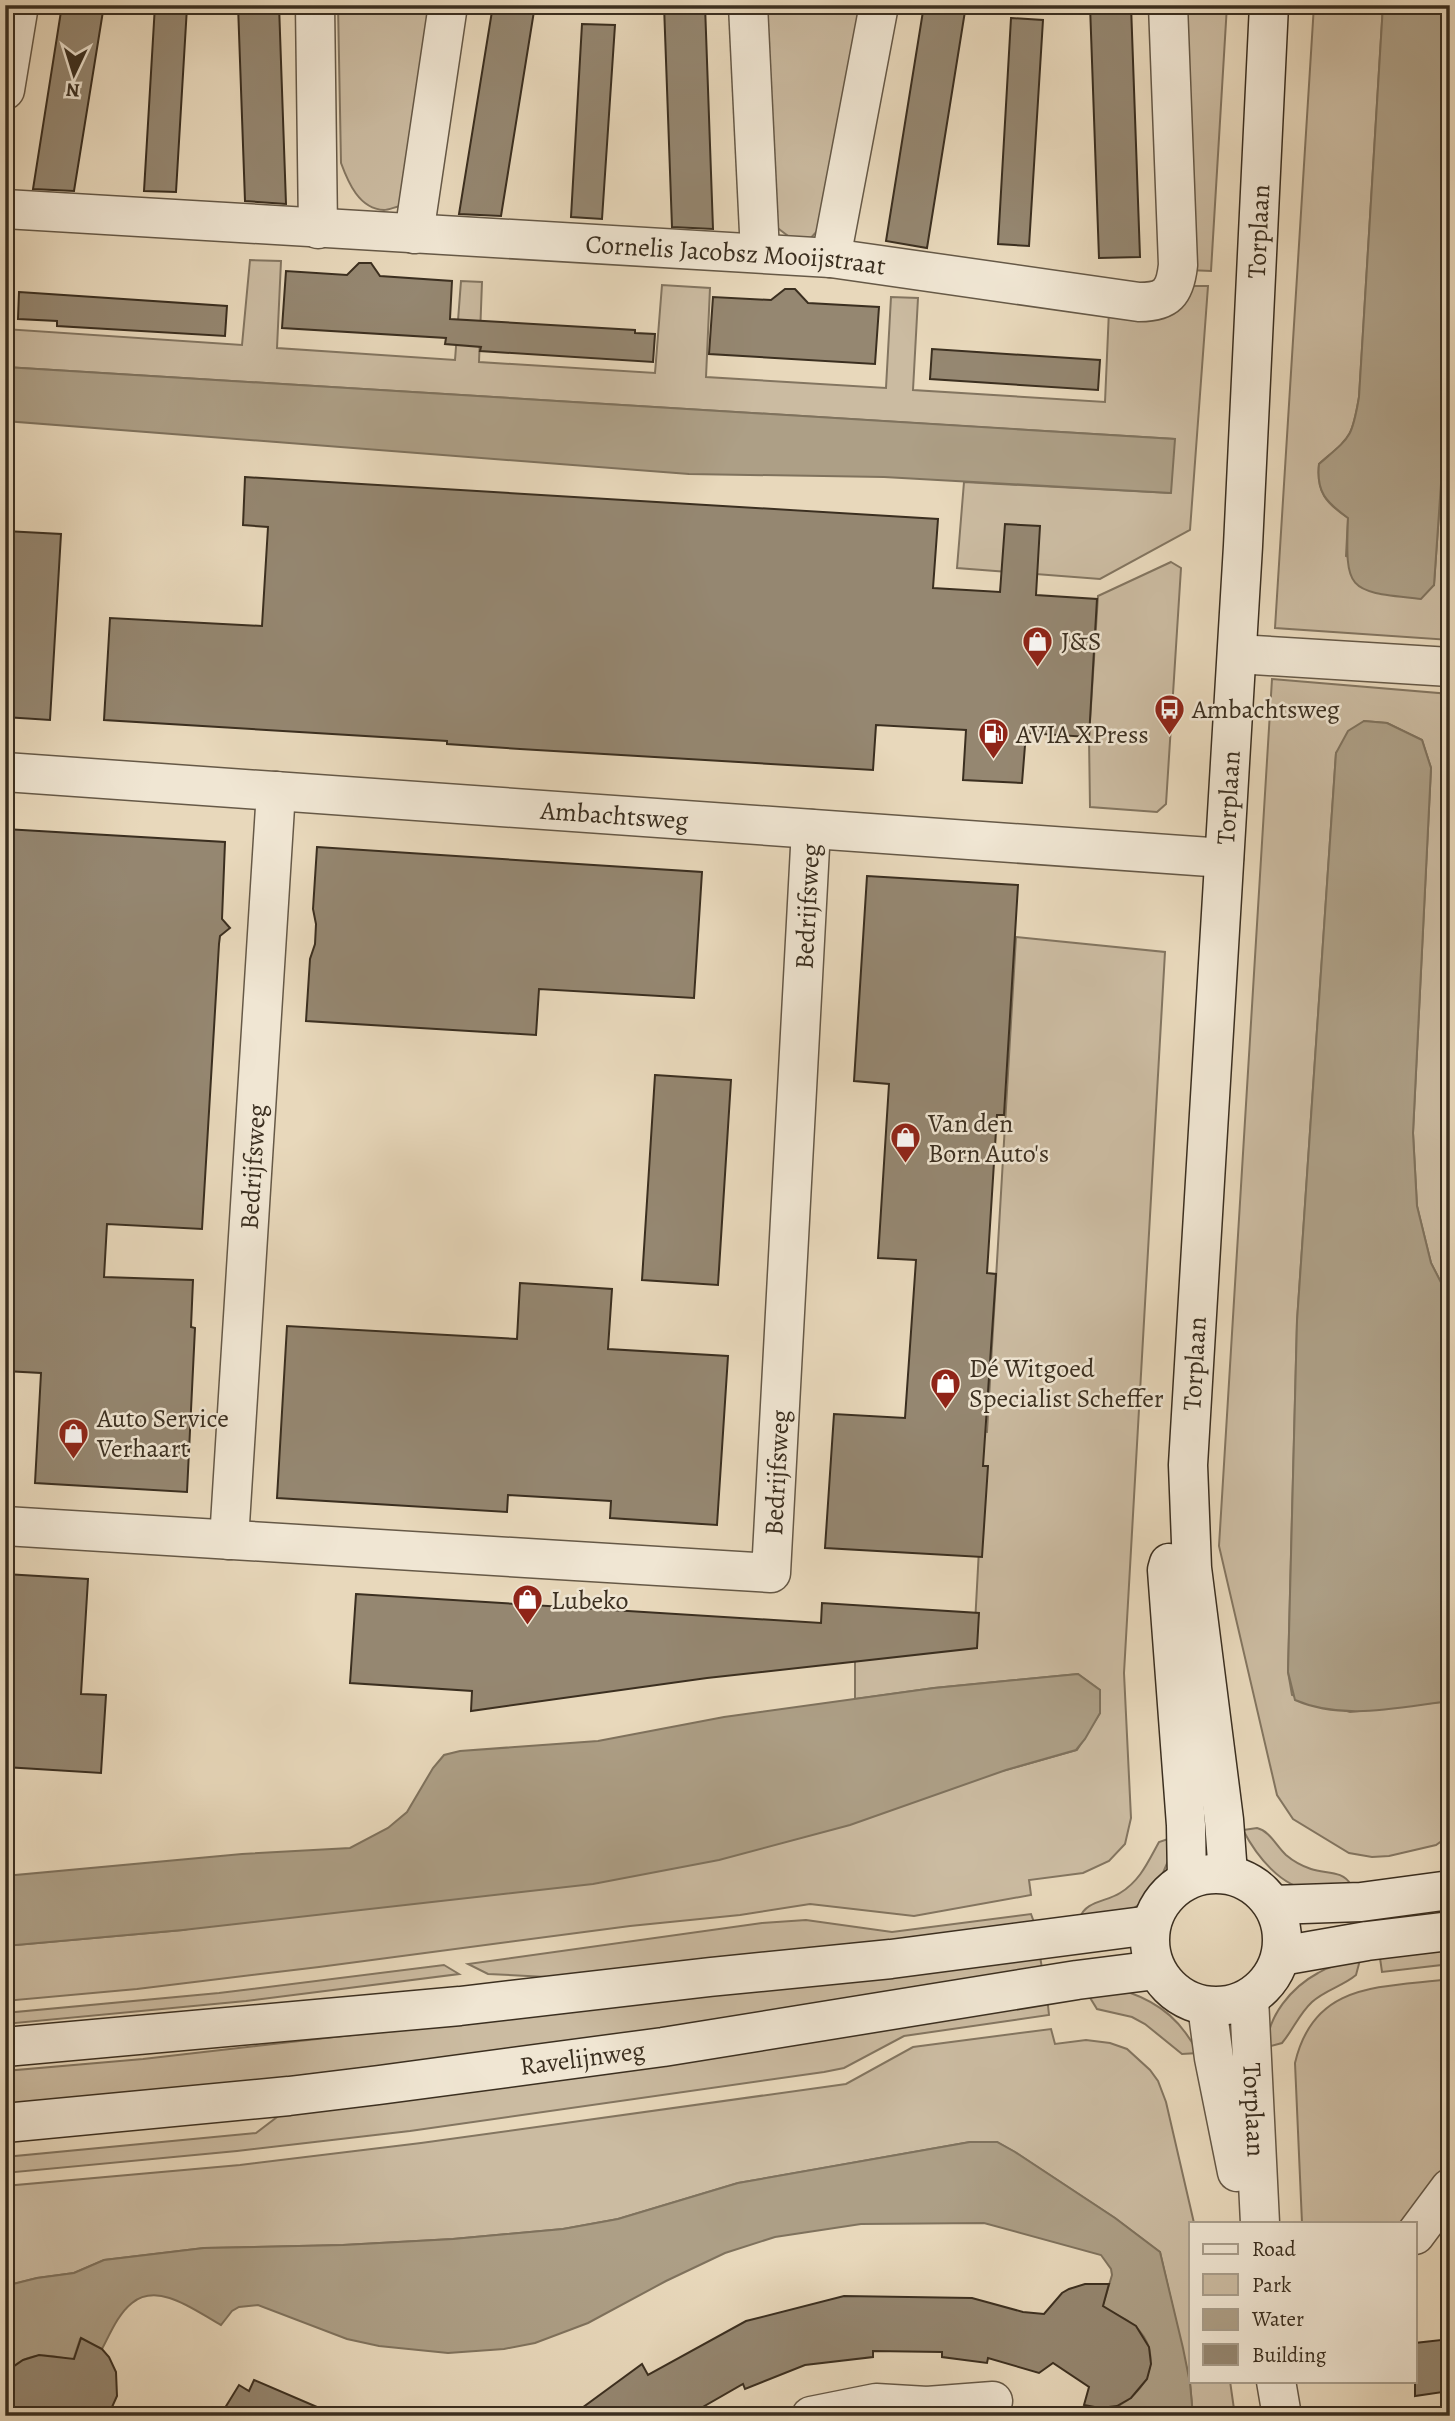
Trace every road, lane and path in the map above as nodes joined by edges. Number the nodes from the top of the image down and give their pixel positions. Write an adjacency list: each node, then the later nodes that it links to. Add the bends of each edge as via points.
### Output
1 (19, 5): 8 (street)
2 (315, 5): 10 (street)
3 (448, 5): 11 (street)
4 (748, 5): 12 (street)
5 (879, 5): 13 (street)
6 (1168, 5): 13 (street, Cornelis Jacobsz Mooijstraat, via 1178,265 1169,295 1155,302 1139,302)
7 (1269, 5): 14 (street, Torplaan)
8 (5, 90)
9 (5, 209): 10 (street, Cornelis Jacobsz Mooijstraat)
10 (318, 229): 11 (street, Cornelis Jacobsz Mooijstraat)
11 (414, 234): 12 (street, Cornelis Jacobsz Mooijstraat)
12 (760, 253): 13 (street, Cornelis Jacobsz Mooijstraat)
13 (831, 258)
14 (1237, 654): 15 (street); 19 (street, Torplaan)
15 (1450, 667)
16 (5, 772): 17 (street, Ambachtsweg)
17 (275, 791): 18 (street, Ambachtsweg); 22 (street, Bedrijfsweg)
18 (811, 829): 19 (street, Ambachtsweg); 22 (street, Bedrijfsweg, via 771,1573)
19 (1224, 858): 20 (street, Torplaan)
20 (1188, 1465): 23 (street, Torplaan, via 1192,1568); 24 (street, Torplaan, via 1167,1570)
21 (5, 1527): 22 (street, Bedrijfsweg)
22 (229, 1540)
23 (1228, 1874): 24 (street); 26 (street, via 1254,1886)
24 (1186, 1880): 27 (street, via 1158,1906)
25 (1450, 1890): 26 (street, via 1361,1902)
26 (1273, 1905): 29 (street, via 1283,1939)
27 (1151, 1925): 30 (street, via 1150,1948); 33 (street, via 460,2006)
28 (1450, 1931): 29 (street)
29 (1281, 1956): 31 (street, via 1274,1973)
30 (1156, 1970): 32 (street, via 1177,1994); 34 (street, Ravelijnweg, via 663,2047 366,2087)
31 (1249, 1998): 32 (street, via 1228,2006); 37 (street, Torplaan)
32 (1207, 2006): 36 (street, Torplaan)
33 (5, 2047)
34 (5, 2123)
35 (1450, 2188): 38 (street)
36 (1248, 2222)
37 (1260, 2222)
38 (1416, 2234)
39 (1276, 2382): 43 (street)
40 (993, 2401): 41 (street)
41 (933, 2411): 42 (street, via 876,2403)
42 (811, 2416)
43 (1282, 2416)

